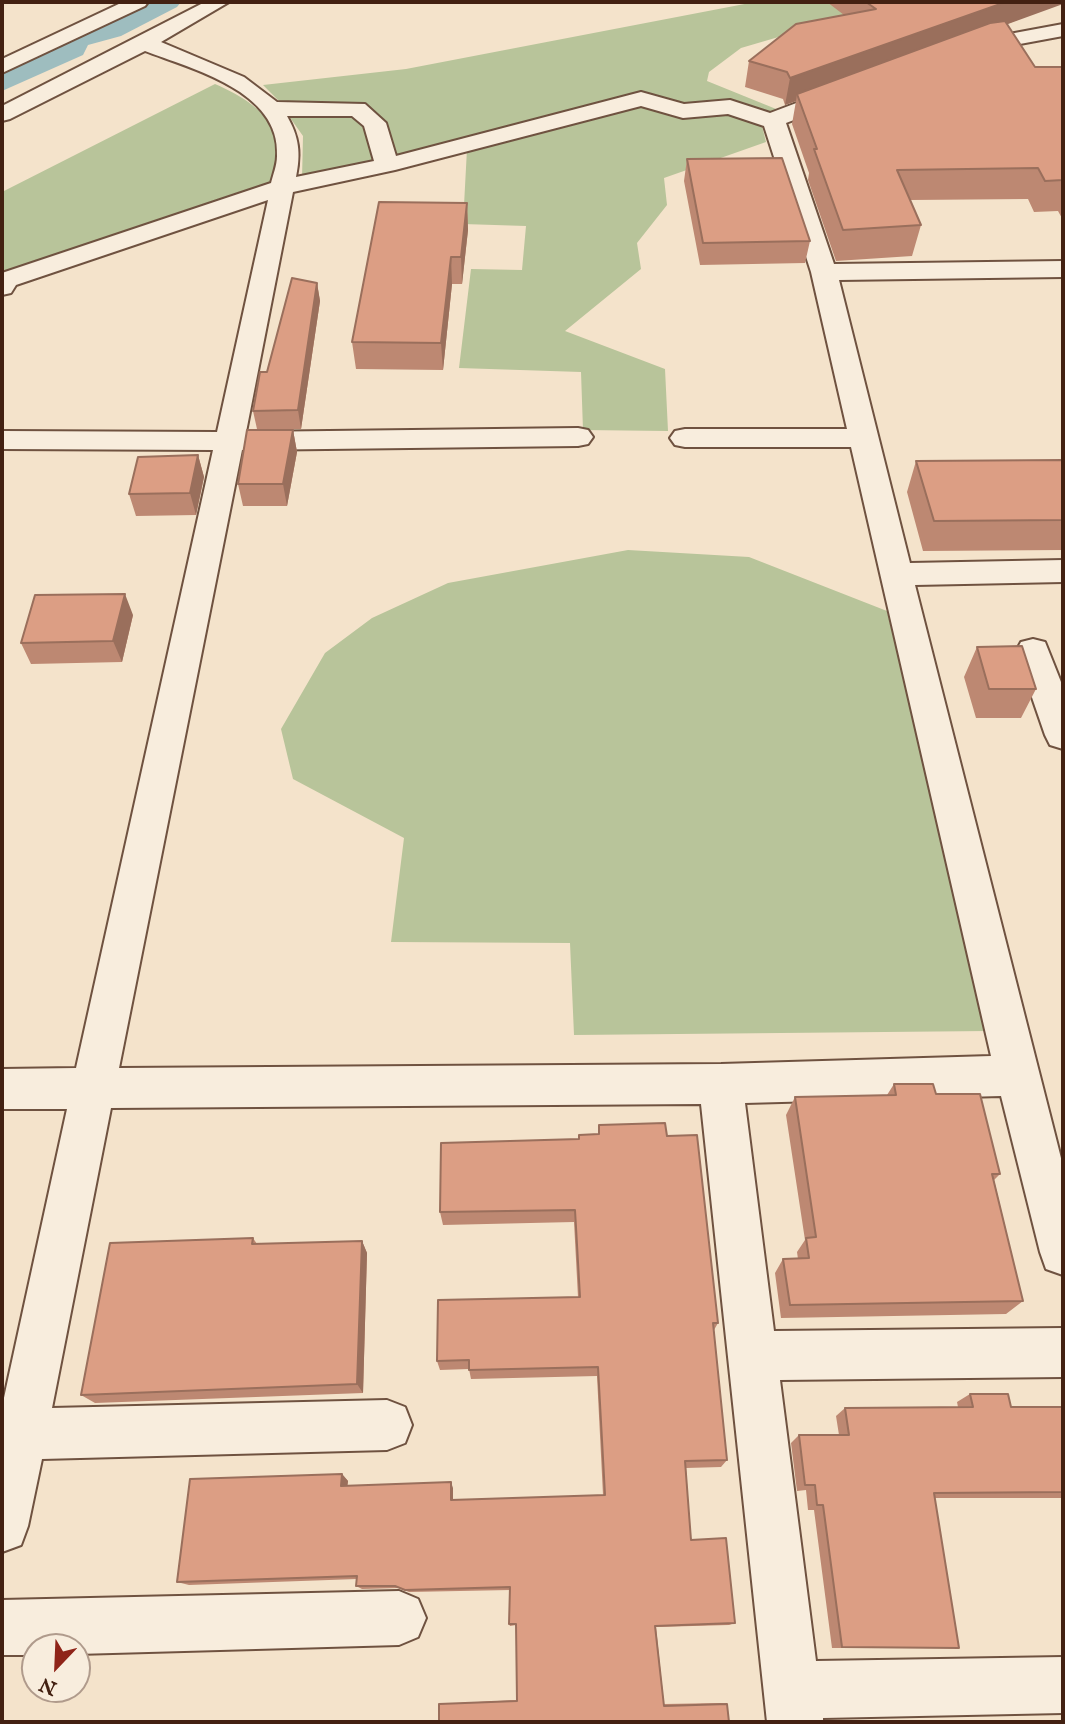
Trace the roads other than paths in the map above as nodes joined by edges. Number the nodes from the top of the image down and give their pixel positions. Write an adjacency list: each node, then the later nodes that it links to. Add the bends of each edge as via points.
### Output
1 (138, 2): 6 (street)
2 (219, 2): 4 (street)
3 (1063, 30): 5 (street, via 976,44)
4 (143, 43): 8 (street, via 223,75); 9 (street)
5 (950, 54)
6 (2, 67)
7 (859, 87): 10 (street)
8 (271, 109): 11 (street, via 357,109 374,123); 12 (street, via 289,138)
9 (2, 114)
10 (774, 122): 11 (street, via 730,107 683,111 641,99); 14 (street)
11 (387, 166): 12 (street)
12 (284, 187): 15 (street, via 6,280); 20 (street)
13 (1063, 269): 14 (street)
14 (824, 272): 18 (street)
15 (2, 287)
16 (578, 437): 20 (street)
17 (685, 438): 18 (street)
18 (864, 438): 22 (street)
19 (2, 440): 20 (street)
20 (231, 442): 27 (street)
21 (1063, 571): 22 (street)
22 (898, 574): 25 (street)
23 (1033, 651): 24 (street)
24 (1063, 735)
25 (1017, 1075): 26 (street); 29 (street)
26 (721, 1084): 27 (street); 31 (street)
27 (92, 1087): 28 (street); 33 (street)
28 (2, 1089)
29 (1063, 1252)
30 (1063, 1352): 31 (street)
31 (753, 1356): 38 (street)
32 (387, 1425): 33 (street)
33 (11, 1435): 34 (street)
34 (2, 1526)
35 (399, 1618): 36 (street)
36 (2, 1628)
37 (1063, 1685): 38 (street)
38 (793, 1706)

